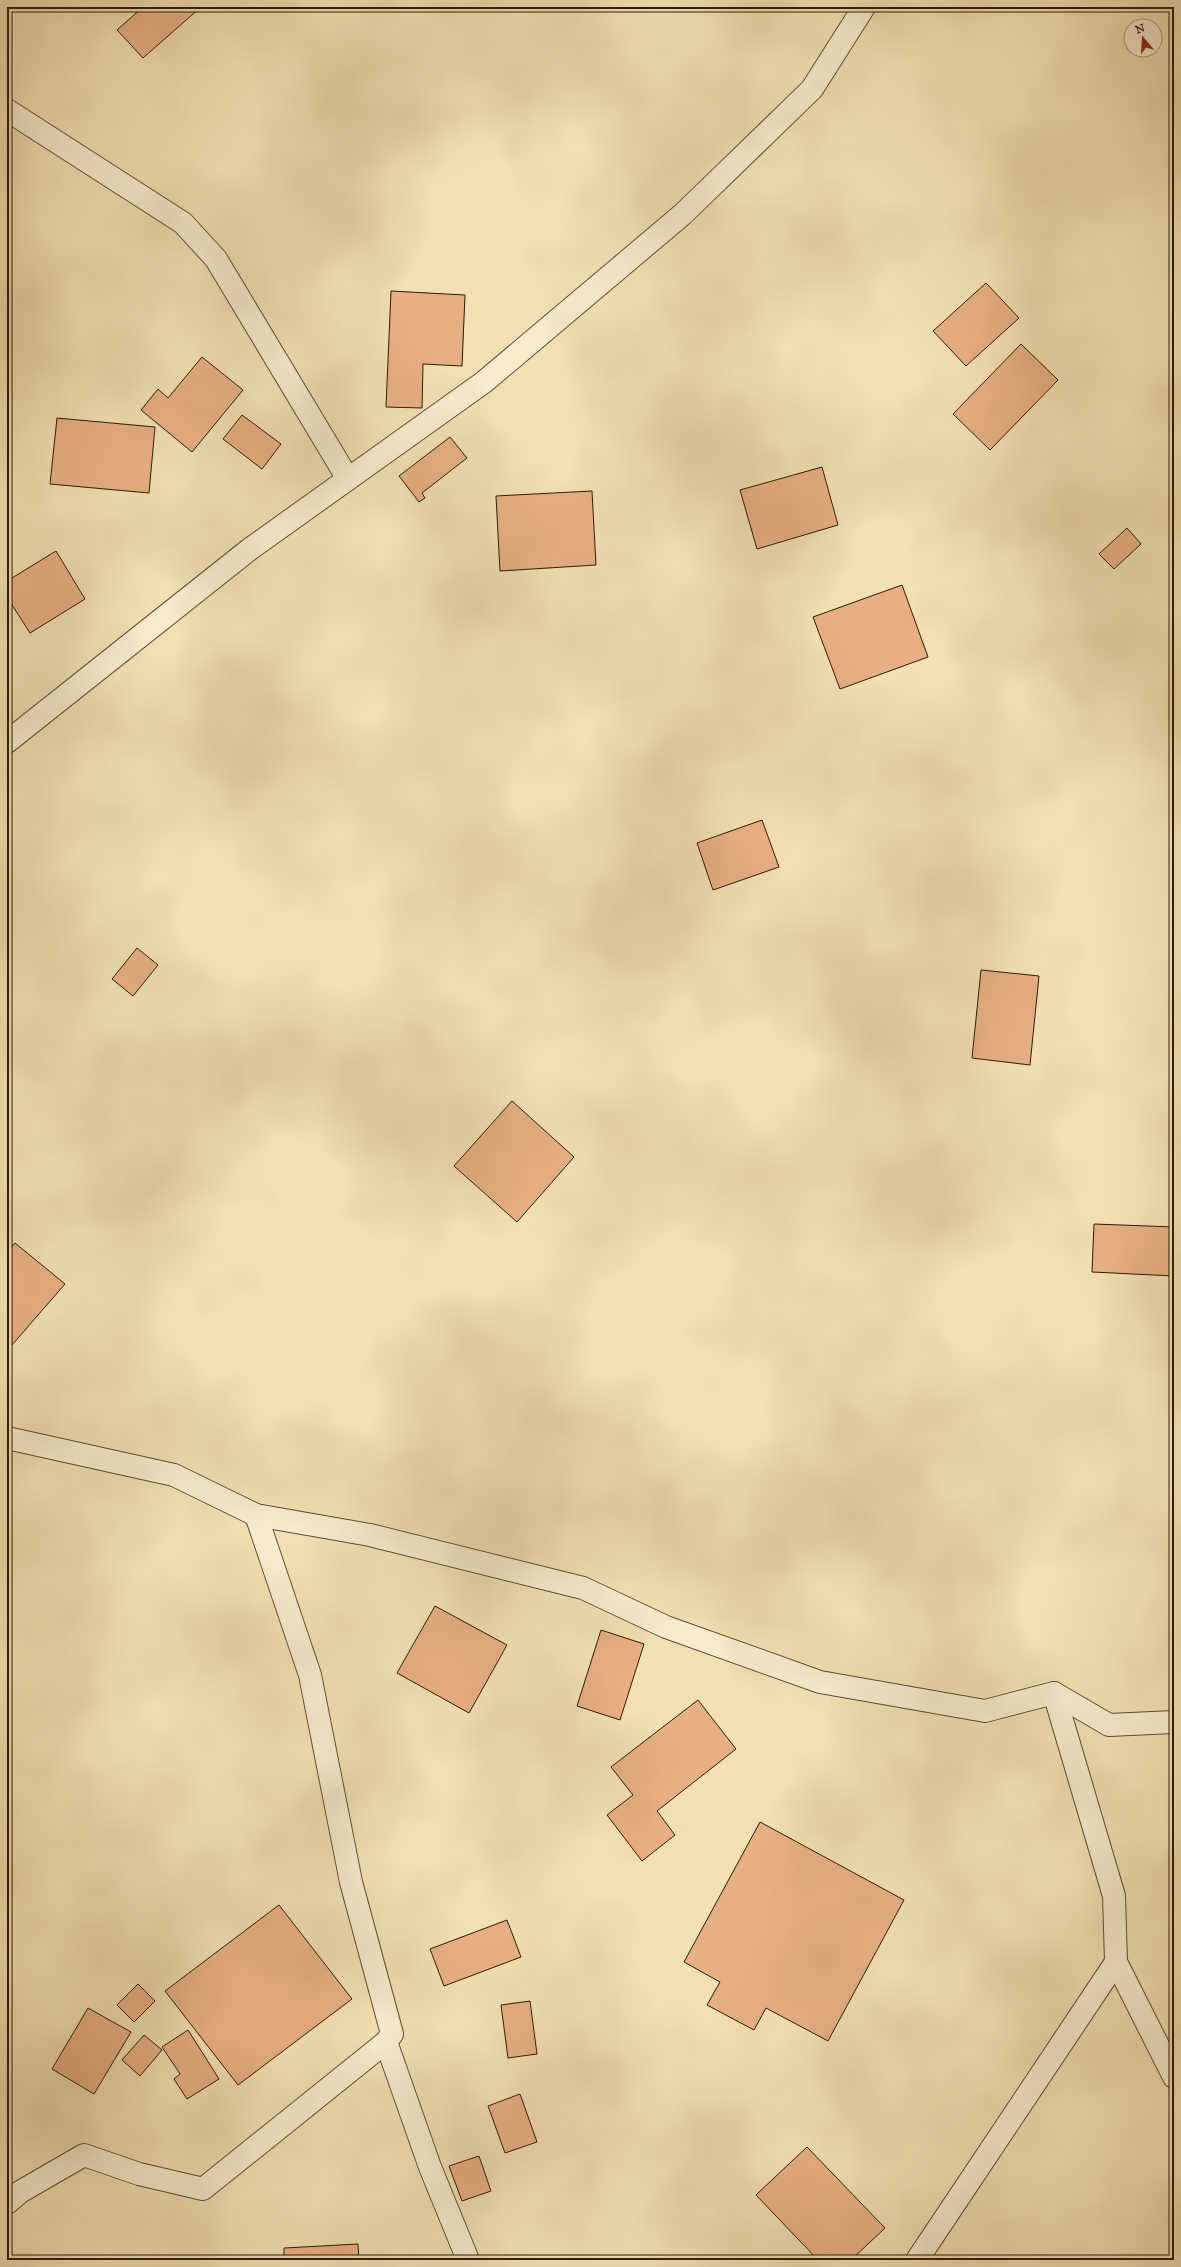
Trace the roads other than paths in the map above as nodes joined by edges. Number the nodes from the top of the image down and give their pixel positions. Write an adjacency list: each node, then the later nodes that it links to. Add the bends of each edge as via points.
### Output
1 (864, 7): 3 (street, via 812,89 683,214 484,382)
2 (7, 110): 3 (street, via 183,223 216,259)
3 (348, 479): 4 (street, via 250,549)
4 (7, 742)
5 (7, 1438): 6 (street, via 174,1475)
6 (256, 1516): 7 (street, via 370,1535 583,1588 666,1627 820,1682 985,1711); 10 (street, via 310,1675 351,1882 392,2034)
7 (1054, 1693): 8 (street, via 1109,1725); 9 (street, via 1114,1896)
8 (1174, 1722)
9 (1116, 1962): 11 (street); 14 (street)
10 (386, 2042): 12 (street, via 203,2188 139,2174 84,2155 20,2192); 13 (street, via 430,2167)
11 (1174, 2077)
12 (7, 2203)
13 (468, 2260)
14 (917, 2260)

